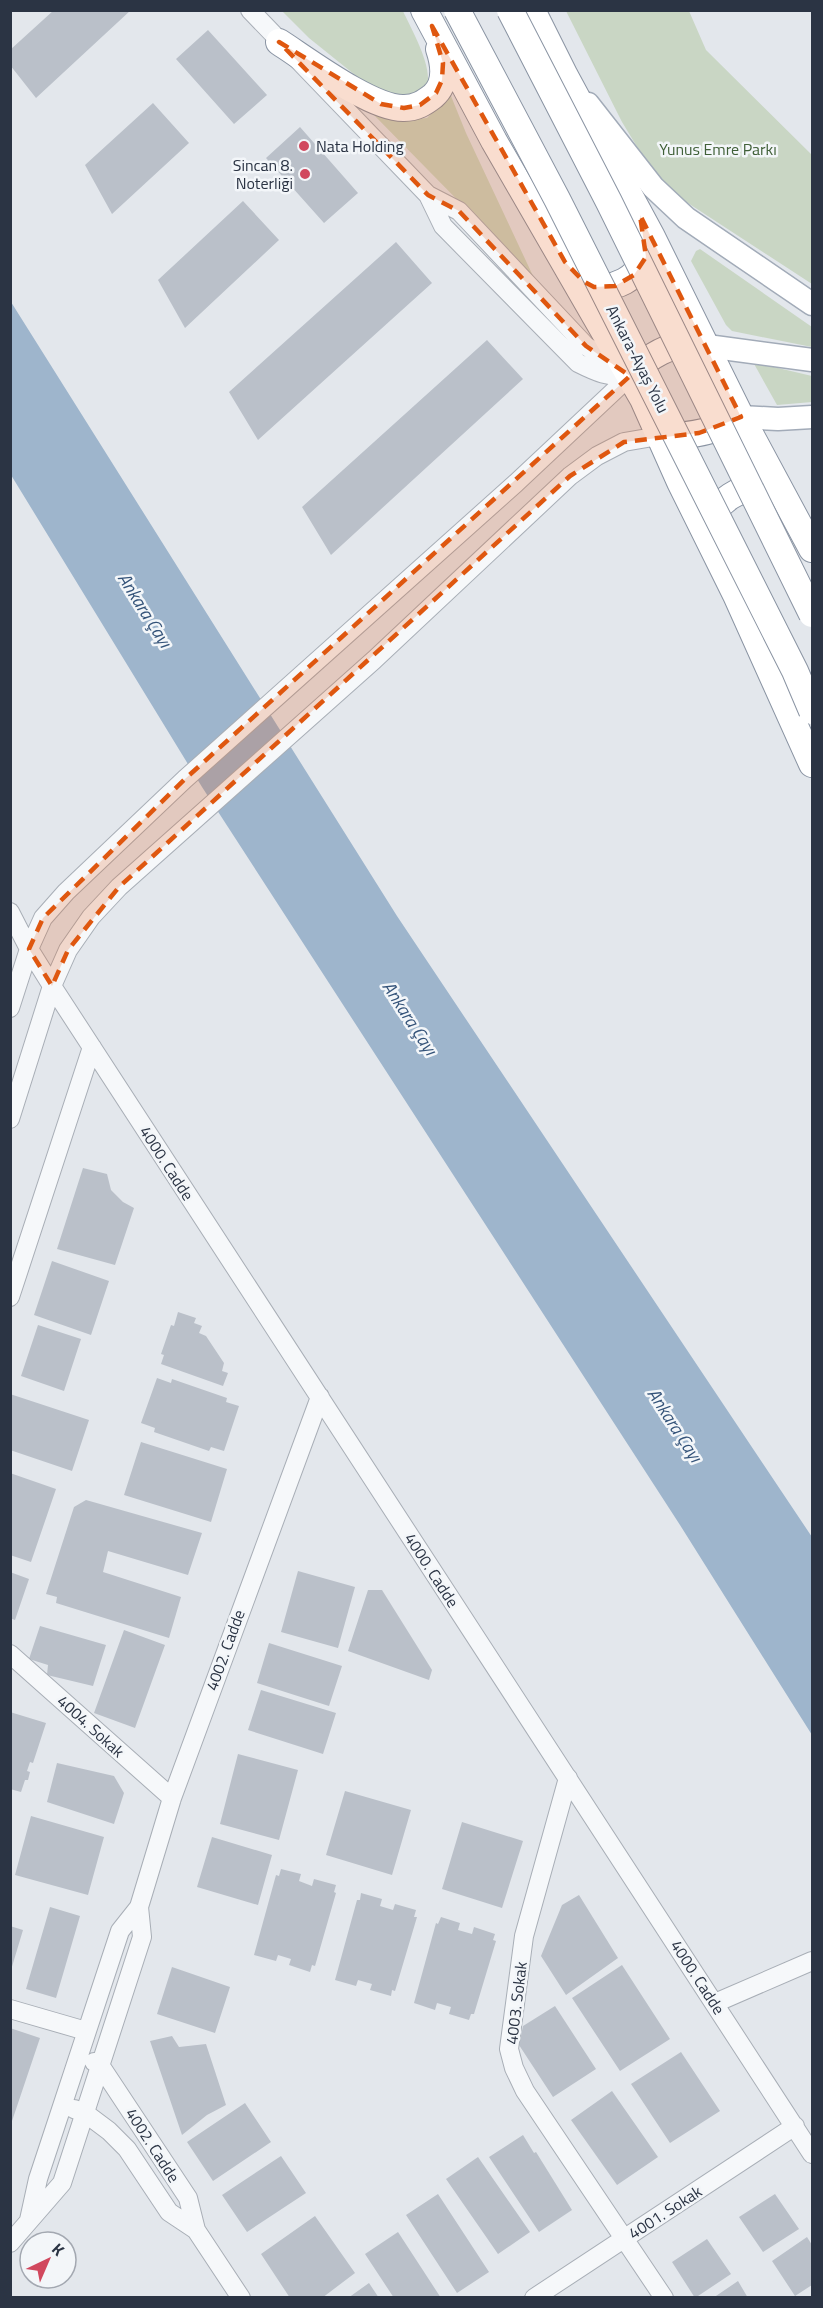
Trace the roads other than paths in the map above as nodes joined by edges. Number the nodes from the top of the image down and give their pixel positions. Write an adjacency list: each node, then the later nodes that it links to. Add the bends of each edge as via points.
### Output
1 (250, 10): 6 (street)
2 (457, 10): 21 (highway, Ankara-Ayaş Yolu, bridge, via 562,209)
3 (510, 10): 20 (highway, bridge)
4 (532, 10): 7 (highway)
5 (428, 18): 6 (highway, via 444,63 442,80 436,93 420,105 404,108 381,104); 9 (highway)
6 (279, 42): 13 (street, via 428,195 443,226 578,363 613,377)
7 (565, 76): 8 (highway); 10 (main road, via 653,187 686,218)
8 (639, 215): 9 (highway, via 646,257 626,282 594,287); 11 (highway)
9 (565, 262): 13 (highway)
10 (813, 304)
11 (707, 346): 12 (main road); 13 (highway, via 690,344 665,349); 14 (highway)
12 (813, 360)
13 (630, 376): 16 (highway); 24 (street, via 185,779 66,892 43,918)
14 (741, 417): 15 (main road); 16 (highway, via 707,432); 17 (highway)
15 (813, 417)
16 (659, 436): 18 (highway); 25 (street, via 624,442 570,476 293,733 119,887 68,950)
17 (784, 494): 18 (highway, via 762,487 739,490 716,510); 19 (highway)
18 (709, 540): 22 (highway)
19 (813, 549)
20 (813, 614)
21 (813, 711)
22 (813, 764)
23 (10, 912): 24 (street, 4000. Cadde)
24 (29, 949): 25 (street, 4000. Cadde); 26 (street)
25 (52, 986): 27 (street, 4000. Cadde); 28 (street)
26 (10, 1008)
27 (92, 1047): 29 (street); 30 (street, 4000. Cadde)
28 (10, 1119)
29 (10, 1297)
30 (320, 1397): 32 (street, 4000. Cadde); 33 (street, 4002. Cadde)
31 (10, 1654): 33 (street, 4004. Sokak)
32 (568, 1778): 36 (street, 4000. Cadde); 47 (street, 4003. Sokak, via 524,1936 509,2049 525,2091)
33 (172, 1798): 34 (street, 4002. Cadde)
34 (139, 1907): 38 (street, 4002. Cadde, via 120,1931); 40 (street, 4002. Cadde, via 142,1937)
35 (813, 1961): 36 (street)
36 (715, 2003): 43 (street, 4000. Cadde)
37 (10, 2009): 38 (street)
38 (86, 2031): 39 (street, 4002. Cadde)
39 (78, 2056): 40 (street); 41 (street, 4002. Cadde)
40 (100, 2065): 42 (street, 4002. Cadde); 46 (street, 4002. Cadde, via 188,2199)
41 (62, 2105): 42 (street, 4002. Cadde); 45 (street)
42 (85, 2113): 45 (street, via 62,2183); 46 (street, 4002. Cadde, via 127,2150 170,2212)
43 (795, 2126): 44 (street, 4000. Cadde); 47 (street, 4001. Sokak)
44 (813, 2154)
45 (29, 2220): 48 (street)
46 (196, 2230): 49 (street, 4002. Cadde)
47 (625, 2238): 50 (street, 4001. Sokak); 51 (street, 4003. Sokak)
48 (10, 2243)
49 (240, 2298)
50 (534, 2298)
51 (664, 2298)

